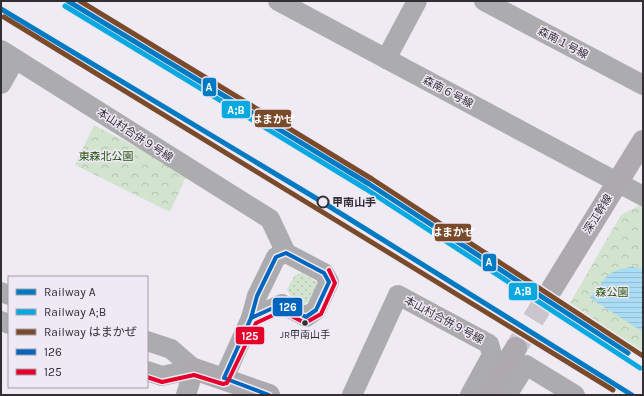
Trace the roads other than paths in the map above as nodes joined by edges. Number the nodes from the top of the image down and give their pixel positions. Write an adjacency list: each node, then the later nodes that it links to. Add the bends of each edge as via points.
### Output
1 (278, 1): 5 (street, 森南６号線)
2 (417, 1): 5 (street)
3 (484, 1): 7 (street, 森南１号線)
4 (8, 55): 6 (street); 11 (street, 本山村合併９号線, via 270,219)
5 (386, 59): 9 (street, 森南６号線)
6 (1, 84)
7 (643, 85)
8 (643, 141): 9 (street, 深江幹線)
9 (618, 183): 10 (street, 森南６号線); 12 (street, 深江幹線)
10 (643, 196)
11 (286, 253): 13 (street, via 276,258 257,296); 13 (street, via 324,273 329,282 316,310 306,317 282,304)
12 (553, 287)
13 (251, 318): 18 (street)
14 (148, 341): 16 (street, via 171,349)
15 (521, 356): 23 (street); 24 (street); 25 (street)
16 (194, 368): 17 (street, via 162,376); 18 (street); 19 (street)
17 (148, 371)
18 (224, 378): 20 (street)
19 (186, 395)
20 (269, 395)
21 (352, 395): 22 (street, 本山村合併９号線, via 398,296 489,344 492,355)
22 (470, 395)
23 (487, 395)
24 (507, 395)
25 (575, 395)

